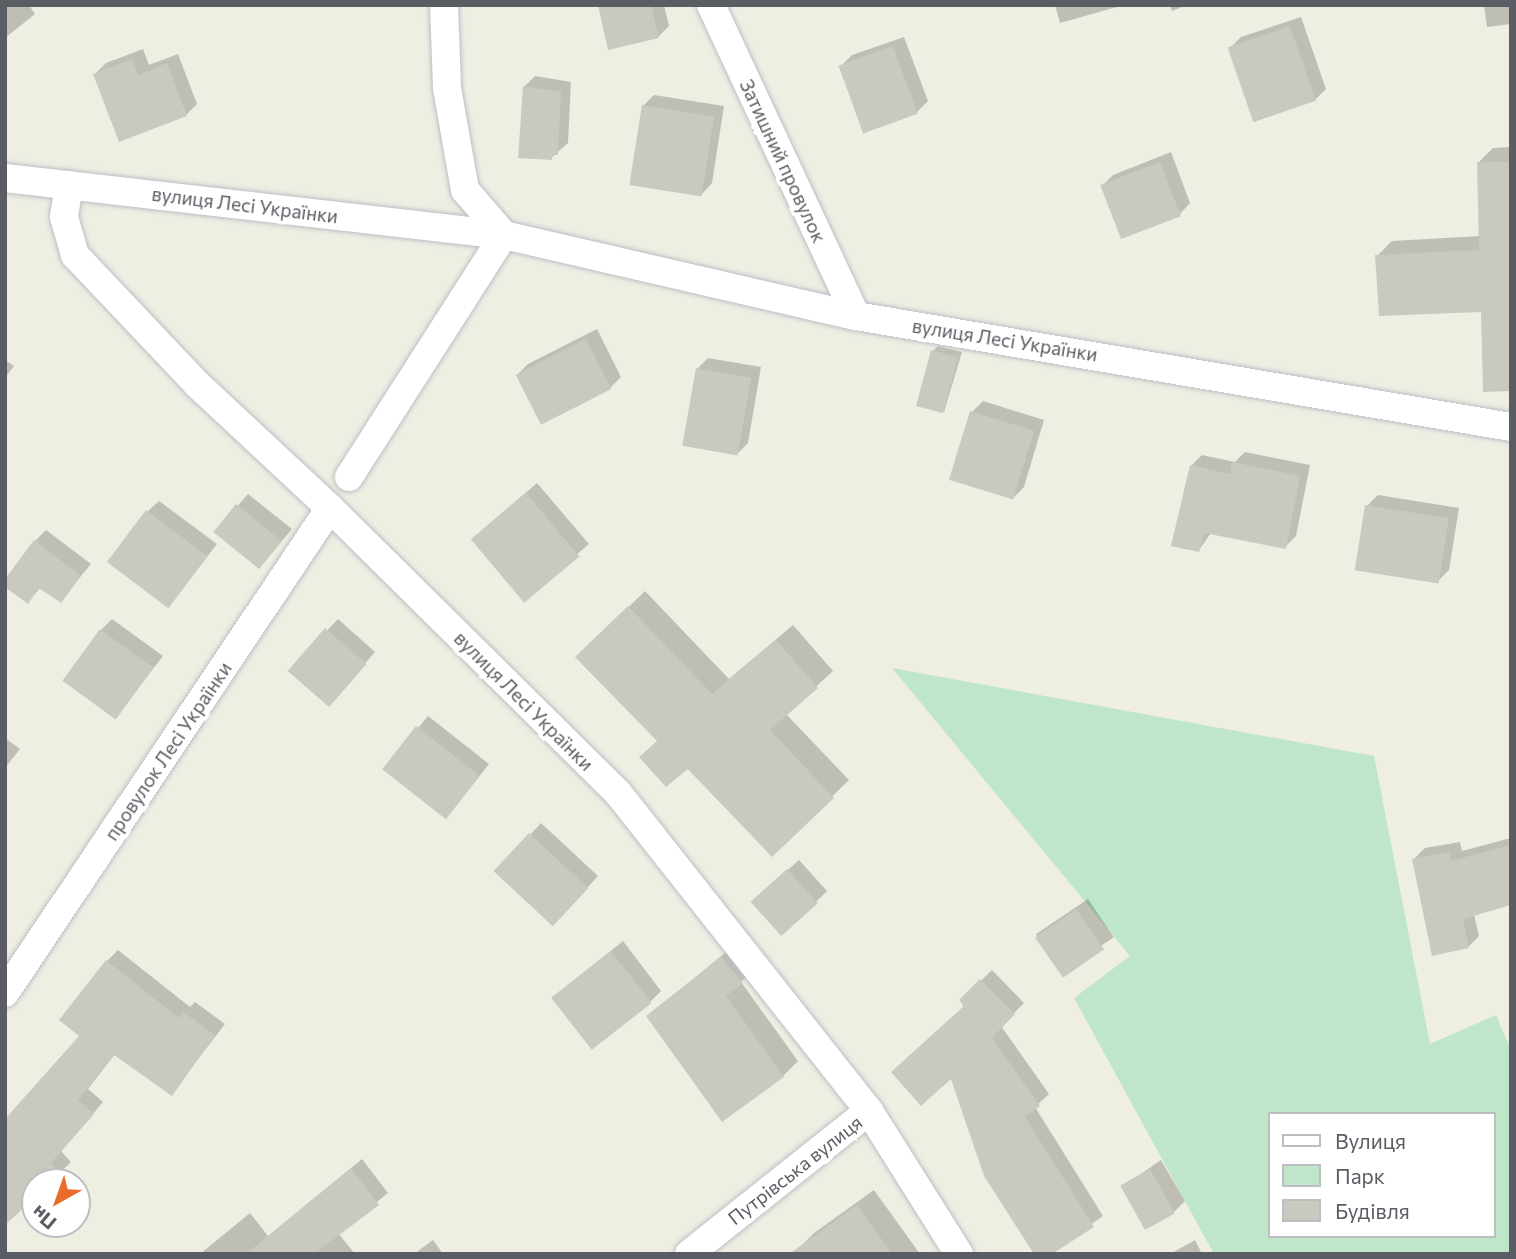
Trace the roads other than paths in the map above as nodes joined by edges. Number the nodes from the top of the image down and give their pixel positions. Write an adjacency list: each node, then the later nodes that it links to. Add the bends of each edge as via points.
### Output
1 (444, 5): 5 (street, via 447,88 465,190)
2 (711, 5): 6 (street, Затишний провулок)
3 (5, 178): 4 (street, вулиця Лесі Українки)
4 (69, 185): 5 (street, вулиця Лесі Українки); 9 (street, вулиця Лесі Українки, via 64,217 75,255 206,393)
5 (504, 235): 6 (street, вулиця Лесі Українки); 8 (street)
6 (856, 316): 7 (street, вулиця Лесі Українки)
7 (1511, 426)
8 (349, 477)
9 (330, 508): 10 (street, провулок Лесі Українки); 11 (street, вулиця Лесі Українки, via 618,793)
10 (5, 993)
11 (869, 1111): 12 (street, Путрівська вулиця); 13 (street, вулиця Лесі Українки)
12 (690, 1254)
13 (959, 1254)

